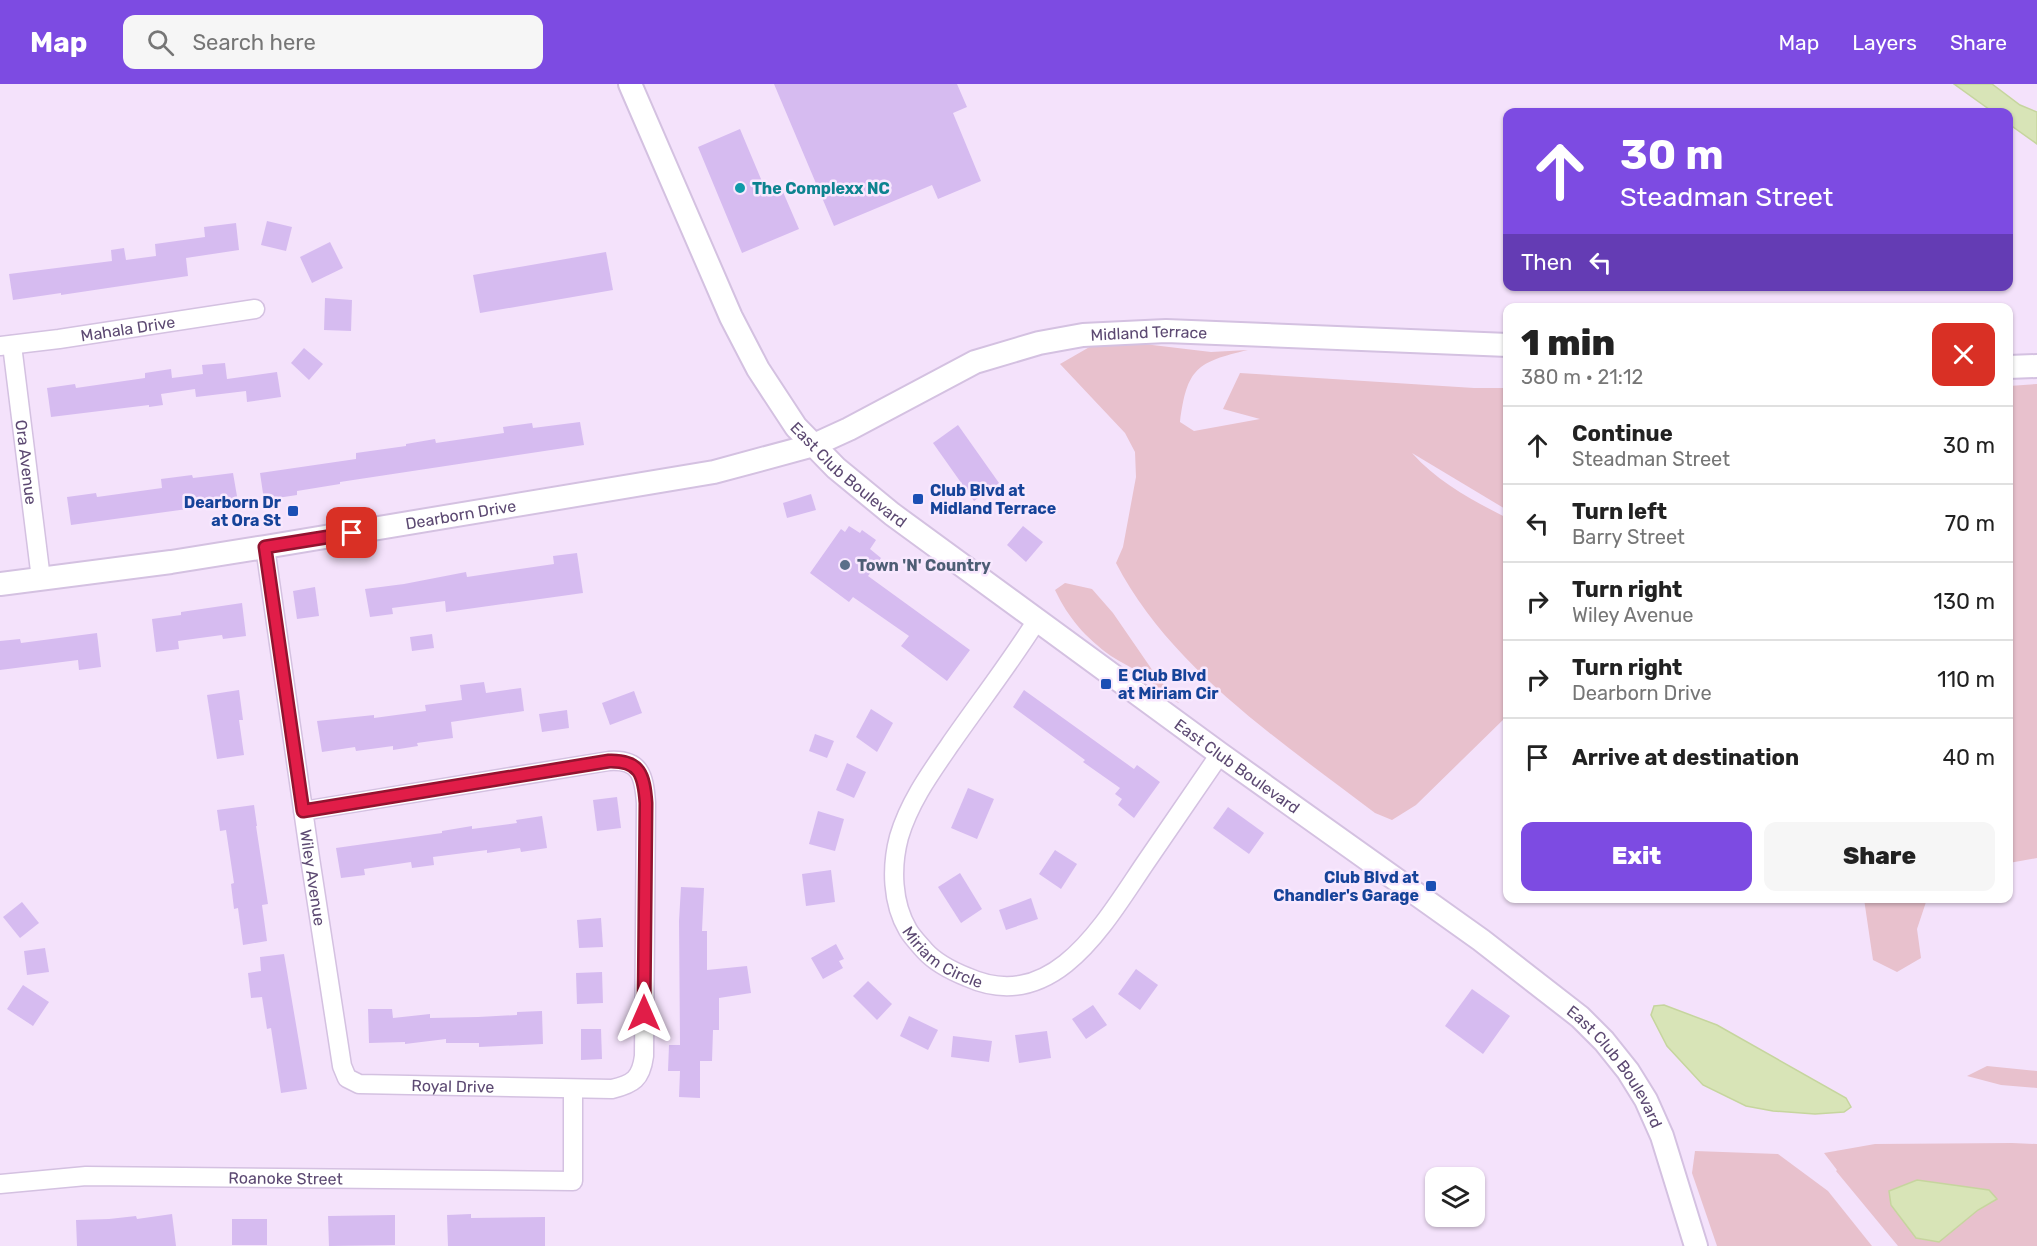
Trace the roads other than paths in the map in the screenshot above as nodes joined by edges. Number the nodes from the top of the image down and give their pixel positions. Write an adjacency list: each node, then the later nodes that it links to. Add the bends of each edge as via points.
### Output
1 (630, 84): 7 (street, East Club Boulevard, via 731,317 758,369 796,427)
2 (255, 309): 4 (street, Mahala Drive)
3 (1503, 345): 7 (street, Midland Terrace, via 1166,331 1083,335 975,362)
4 (6, 346): 9 (street, Ora Avenue)
5 (2037, 366): 6 (street)
6 (2013, 367)
7 (814, 445): 8 (street, Dearborn Drive, via 714,472); 11 (street, East Club Boulevard, via 888,510)
8 (265, 547): 9 (street, Dearborn Drive); 13 (street, Wiley Avenue)
9 (40, 579): 10 (street, Dearborn Drive)
10 (0, 584)
11 (1037, 620): 12 (street, East Club Boulevard); 12 (street, Miriam Circle, via 906,815 894,863 894,884 908,930 929,955 977,982 1004,987 1048,976 1071,960 1100,930)
12 (1220, 754): 17 (street, East Club Boulevard, via 1552,993 1604,1041 1646,1100 1662,1136)
13 (303, 811): 14 (street, Wiley Avenue); 15 (street, Royal Drive, via 620,760 639,770 645,783 646,803 643,1068 627,1086)
14 (342, 1066): 15 (street, Royal Drive, via 347,1078 358,1084)
15 (573, 1089): 16 (street, Roanoke Street, via 573,1181 86,1176)
16 (0, 1184)
17 (1696, 1246)

